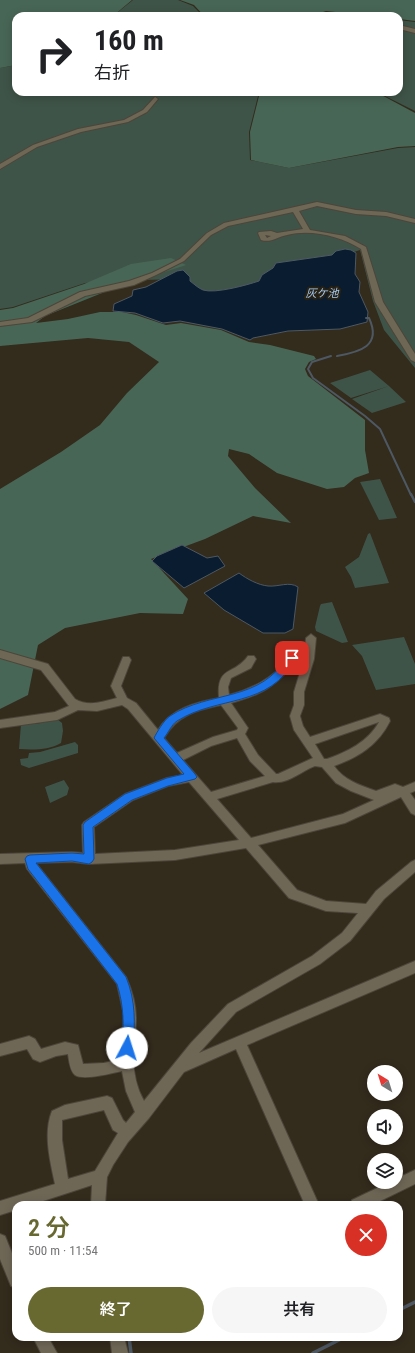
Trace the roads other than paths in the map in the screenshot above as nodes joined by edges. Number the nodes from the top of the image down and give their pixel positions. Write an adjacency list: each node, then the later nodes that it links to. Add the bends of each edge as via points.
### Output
1 (403, 28): 2 (street)
2 (415, 31)
3 (155, 100): 4 (street, via 145,111 126,121 80,130 34,146)
4 (0, 167)
5 (295, 210): 6 (street, via 317,204); 7 (street); 9 (street, via 226,224 210,234 182,260 154,274 131,283 83,294 29,320)
6 (415, 221)
7 (308, 232): 8 (street); 10 (street, via 333,235 364,248 378,302)
8 (275, 235)
9 (0, 324)
10 (415, 360)
11 (311, 638): 22 (street, via 309,659 295,716 298,727)
12 (292, 646): 17 (street, via 290,662 267,685)
13 (0, 654): 18 (street, via 44,667)
14 (251, 659): 17 (street, via 227,676 223,684)
15 (126, 660): 16 (street, via 116,686)
16 (123, 701): 18 (street, via 93,708); 21 (street, via 132,706)
17 (224, 701): 20 (street, via 243,728); 21 (street, via 200,707 172,719)
18 (77, 706): 19 (street, via 58,716)
19 (0, 724)
20 (240, 734): 23 (street, via 194,749); 26 (street, via 254,758)
21 (159, 738): 23 (street)
22 (308, 742): 24 (street); 24 (street, via 382,720 376,735 360,749 343,758)
23 (176, 759): 25 (street)
24 (323, 763): 26 (street, via 298,768 285,778); 28 (street, via 340,780 376,796 395,788)
25 (192, 777): 29 (street); 34 (street, via 167,782 129,797 88,825)
26 (273, 778): 29 (street)
27 (415, 786): 28 (street)
28 (404, 792): 30 (street); 31 (street, via 345,818)
29 (210, 797): 31 (street)
30 (415, 810)
31 (248, 843): 34 (street, via 174,855); 36 (street, via 293,894 326,906)
32 (0, 859): 33 (street)
33 (30, 859): 34 (street); 40 (street, via 31,866 122,981 128,1000 130,1021)
34 (89, 859)
35 (415, 865): 36 (street, via 380,895)
36 (368, 909): 41 (street, via 346,937 316,960 232,1008)
37 (415, 967): 38 (street)
38 (240, 1043): 41 (street); 49 (street)
39 (0, 1050): 40 (street, via 29,1042 40,1056 56,1050 73,1049 80,1070)
40 (128, 1064): 42 (street, via 133,1092 138,1106)
41 (180, 1068): 42 (street)
42 (144, 1113): 43 (street)
43 (128, 1132): 44 (street); 46 (street, via 118,1125 108,1104 65,1112 57,1116 56,1150)
44 (100, 1176): 46 (street); 48 (street)
45 (415, 1177): 50 (street)
46 (63, 1188): 47 (street)
47 (22, 1201)
48 (98, 1201)
49 (310, 1201)
50 (365, 1201)
51 (12, 1204): 52 (street)
52 (0, 1208)
53 (0, 1240): 54 (street)
54 (12, 1271)
55 (42, 1341): 57 (street)
56 (118, 1341): 58 (street)
57 (46, 1352)
58 (120, 1353)

